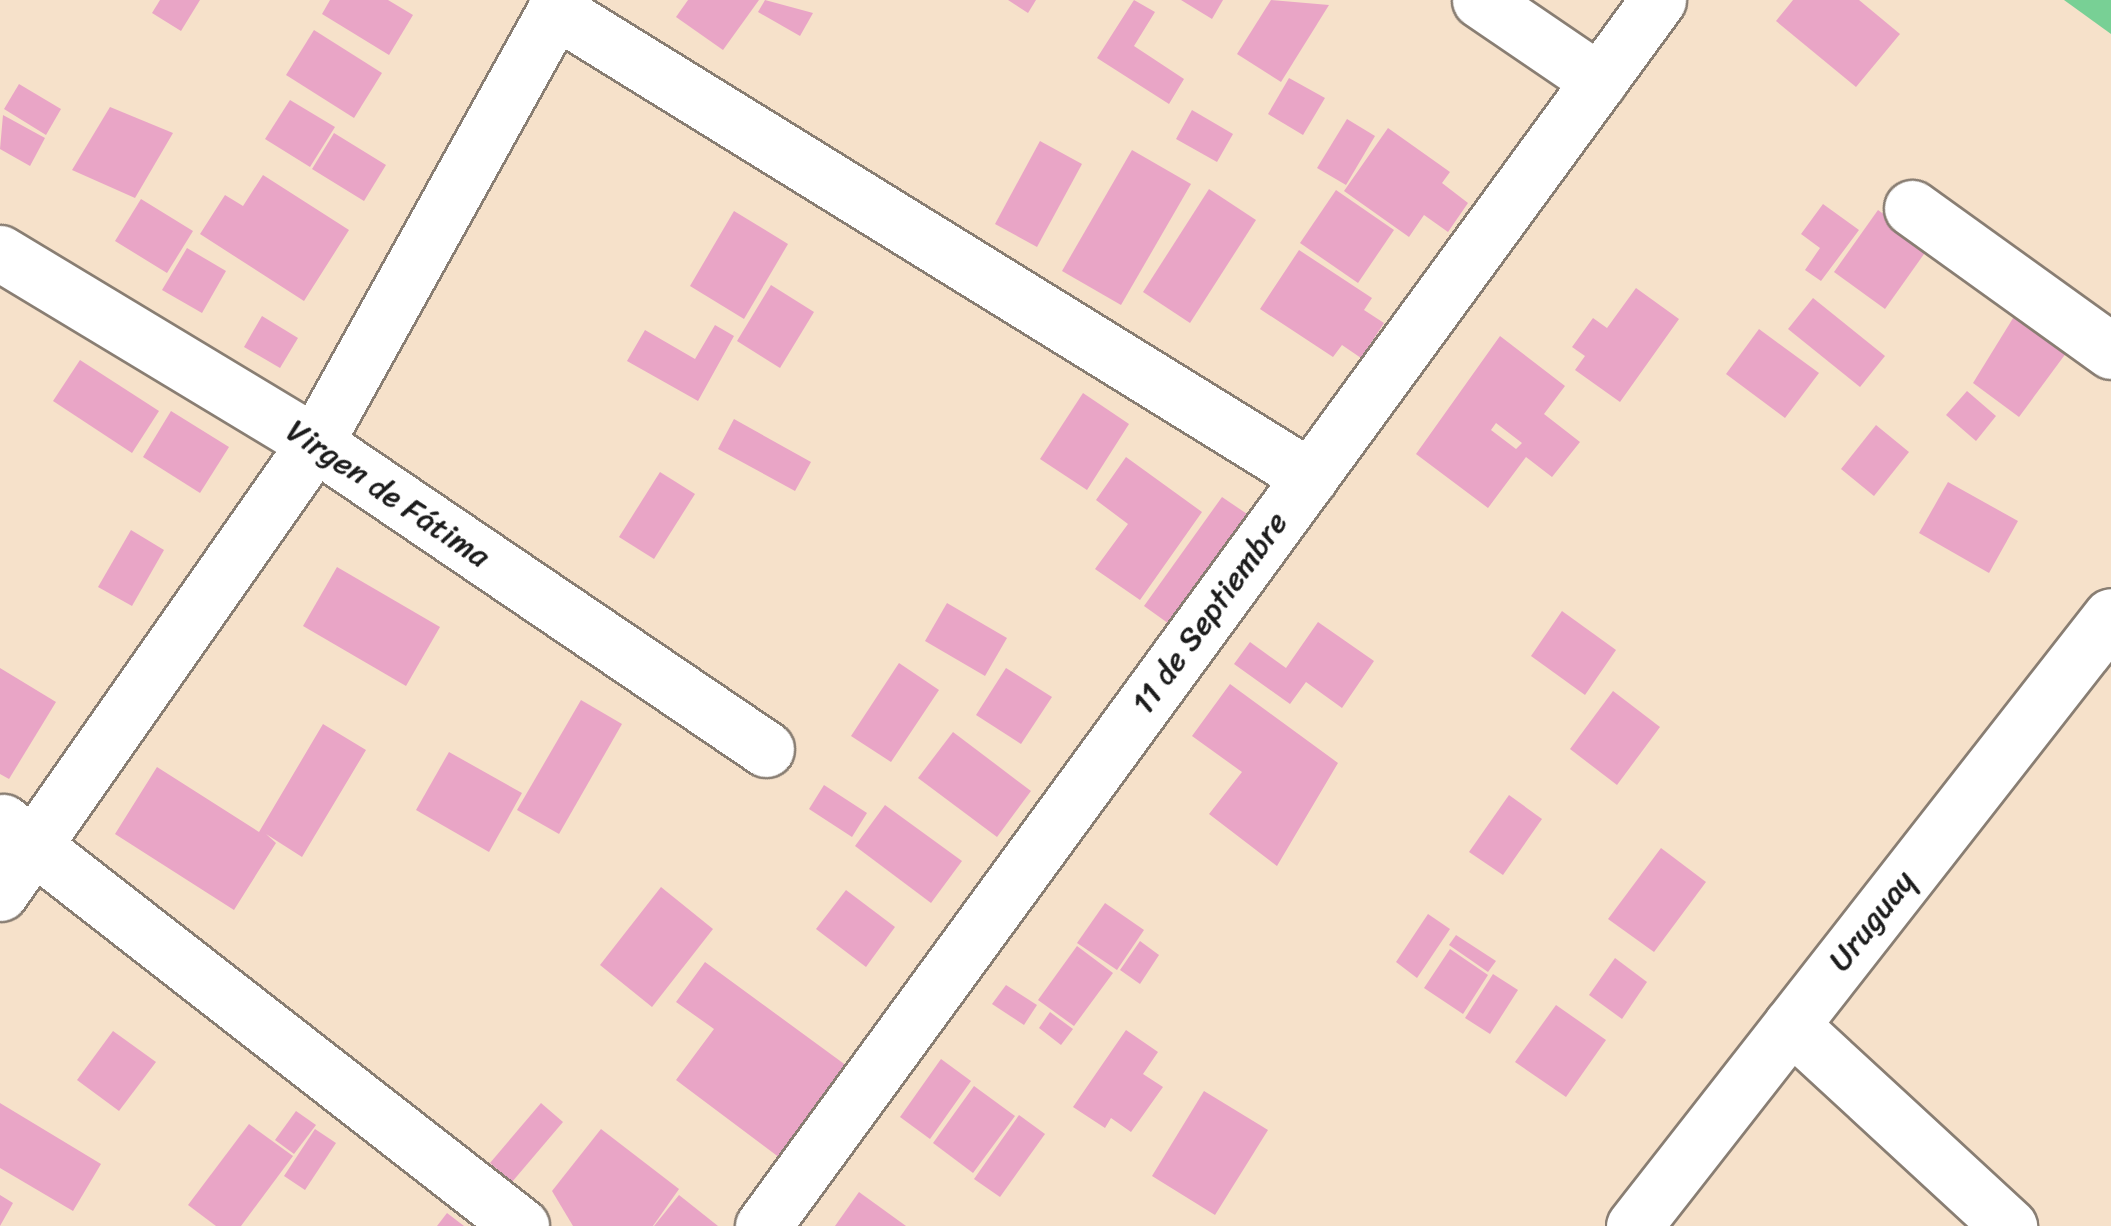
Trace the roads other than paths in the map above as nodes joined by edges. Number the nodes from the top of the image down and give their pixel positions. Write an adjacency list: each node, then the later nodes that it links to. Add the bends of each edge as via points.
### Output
1 (1480, 0): 4 (street)
2 (1658, 0): 4 (street, 11 de Septiembre)
3 (558, 5): 8 (street); 9 (street)
4 (1599, 82): 9 (street, 11 de Septiembre)
5 (1912, 208): 7 (street)
6 (0, 254): 8 (street, Virgen de Fátima)
7 (2111, 351)
8 (315, 443): 11 (street, Virgen de Fátima); 12 (street)
9 (1310, 477): 16 (street, 11 de Septiembre)
10 (2110, 619): 14 (street, Uruguay)
11 (766, 749)
12 (16, 830): 13 (street); 15 (street)
13 (0, 893)
14 (1791, 1025): 17 (street, Uruguay); 18 (street)
15 (521, 1226)
16 (763, 1226)
17 (1634, 1226)
18 (2009, 1226)

